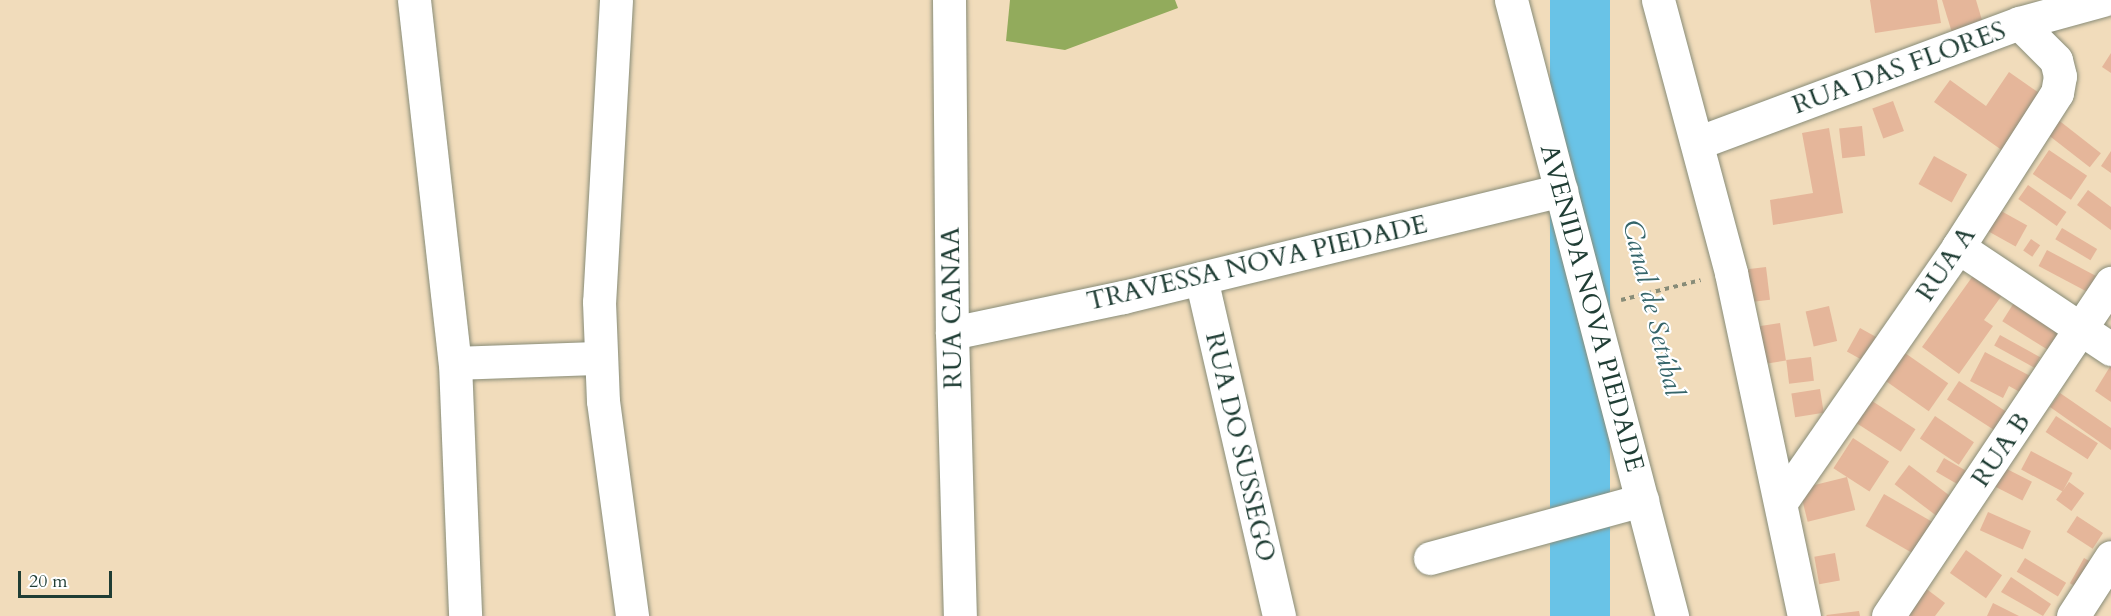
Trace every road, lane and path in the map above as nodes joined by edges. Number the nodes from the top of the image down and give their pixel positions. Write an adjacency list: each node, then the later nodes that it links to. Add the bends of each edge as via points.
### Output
1 (414, 0): 19 (street)
2 (616, 0): 18 (street, via 599,302)
3 (950, 0): 16 (street, RUA CANAA)
4 (1511, 0): 9 (street, AVENIDA NOVA PIEDADE)
5 (1658, 0): 8 (street)
6 (2103, 0): 7 (street, RUA DAS FLORES)
7 (2019, 23): 8 (street, RUA DAS FLORES); 10 (street, RUA A, via 2056,60 2060,76 2056,93)
8 (1696, 143): 21 (street, via 1731,273)
9 (1561, 190): 12 (street, TRAVESSA NOVA PIEDADE); 20 (street, AVENIDA NOVA PIEDADE)
10 (1958, 248): 15 (street); 21 (street, RUA A)
11 (1711, 277): 14 (path)
12 (1202, 278): 16 (street, TRAVESSA NOVA PIEDADE); 27 (street, RUA DO SUSSEGO)
13 (2111, 283): 15 (street, RUA B)
14 (1610, 303)
15 (2082, 330): 17 (street); 30 (street, RUA B)
16 (952, 333): 26 (street, RUA CANAA)
17 (2111, 349)
18 (602, 358): 19 (street); 25 (street, via 603,401)
19 (455, 363): 24 (street)
20 (1642, 500): 23 (street); 28 (street, AVENIDA NOVA PIEDADE)
21 (1781, 502): 29 (street)
22 (2111, 557): 31 (street)
23 (1430, 558)
24 (465, 616)
25 (632, 616)
26 (960, 616)
27 (1279, 616)
28 (1672, 616)
29 (1804, 616)
30 (1888, 616)
31 (2073, 616)

